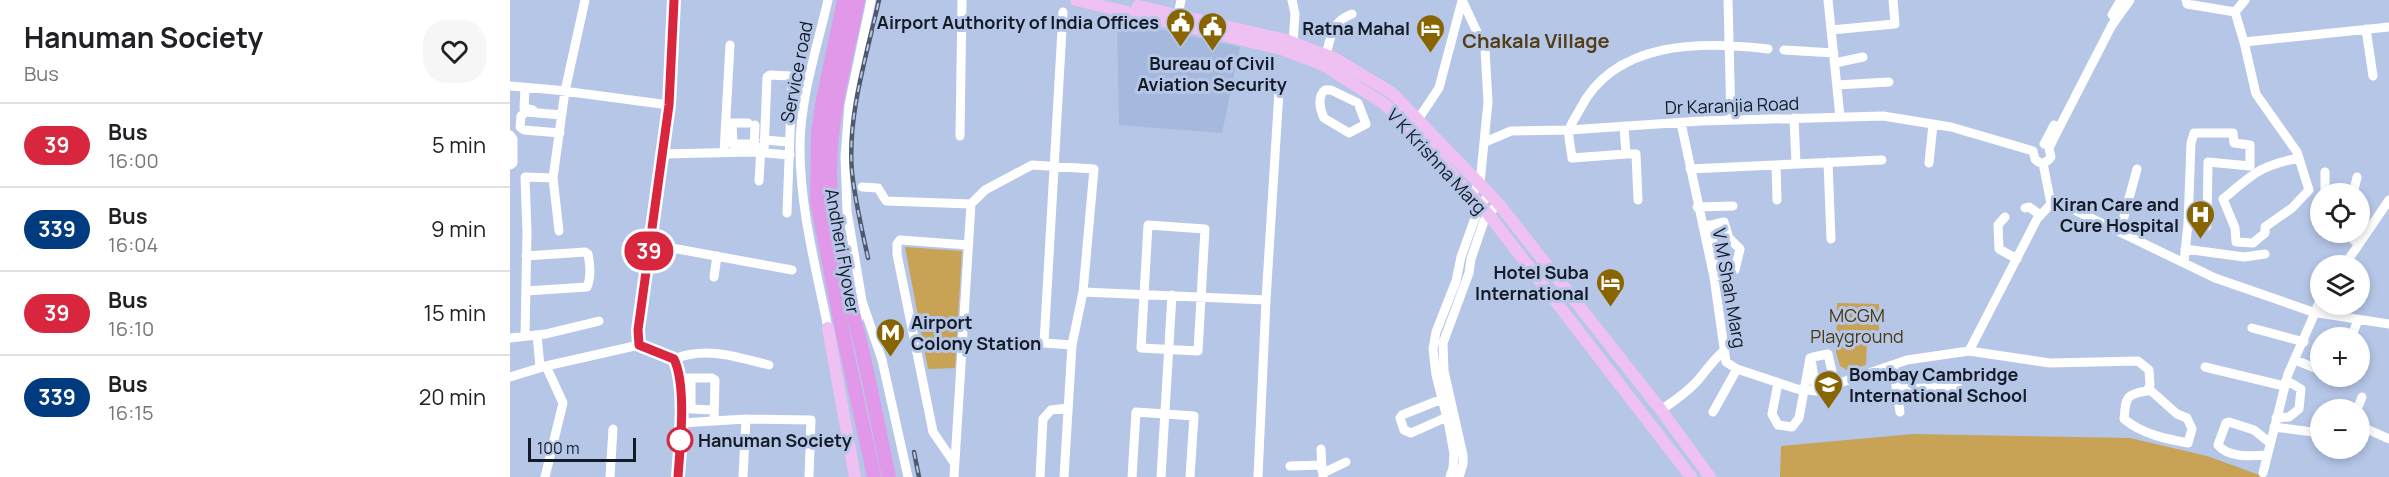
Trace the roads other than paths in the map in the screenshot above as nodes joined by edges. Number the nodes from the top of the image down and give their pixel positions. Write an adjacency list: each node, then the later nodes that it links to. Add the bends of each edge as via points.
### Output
1 (585, 0): 45 (street)
2 (674, 0): 49 (street)
3 (828, 0): 140 (street, Service road, via 806,91 800,147 804,215)
4 (844, 0): 129 (highway, Andheri Flyover, via 822,105 816,170 817,201)
5 (858, 0): 129 (highway, Andheri Flyover, via 836,106 830,170)
6 (870, 0): 132 (street, via 849,105 845,157 847,211)
7 (962, 0): 63 (street)
8 (1076, 0): 39 (main road, V K Krishna Marg, via 1281,49)
9 (1108, 0): 23 (main road, V K Krishna Marg)
10 (1181, 0): 23 (street)
11 (1292, 0): 29 (street)
12 (1462, 0): 54 (street, via 1439,88); 66 (street, via 1485,50)
13 (1728, 0): 30 (street)
14 (1828, 0): 27 (street)
15 (1893, 0): 27 (street, via 1895,24)
16 (2121, 0): 24 (street)
17 (2130, 0): 24 (street)
18 (2186, 0): 21 (street, via 2187,4)
19 (2245, 0): 21 (street)
20 (1063, 12): 82 (street)
21 (2235, 12): 28 (street)
22 (1352, 14): 34 (street, via 1337,22)
23 (1178, 15): 29 (main road, V K Krishna Marg)
24 (2109, 23): 68 (street)
25 (2389, 27): 26 (street)
26 (2366, 29): 28 (street); 38 (street)
27 (1831, 30): 36 (street)
28 (2244, 42): 74 (street, via 2256,94)
29 (1293, 43): 34 (main road, V K Krishna Marg)
30 (1729, 44): 32 (street); 53 (street); 59 (street, via 1680,46 1639,57 1615,69 1586,97)
31 (730, 45): 57 (street)
32 (1768, 49)
33 (1784, 50): 36 (street)
34 (1326, 55): 54 (main road, V K Krishna Marg, via 1392,93)
35 (1863, 57): 36 (street)
36 (1834, 58): 41 (street)
37 (766, 72): 69 (street)
38 (2373, 76)
39 (1342, 77): 43 (main road, V K Krishna Marg); 47 (street)
40 (1889, 82): 41 (street)
41 (1837, 85): 51 (street)
42 (510, 86): 44 (street)
43 (1357, 87): 48 (street); 54 (main road, V K Krishna Marg)
44 (525, 89): 45 (street); 50 (street, via 526,109)
45 (559, 91): 49 (street); 50 (street)
46 (1279, 91): 131 (street)
47 (1334, 91): 48 (street); 48 (street, via 1322,92 1322,116 1349,133 1366,122 1360,105)
48 (1349, 99)
49 (669, 105): 71 (street)
50 (560, 113): 61 (street); 61 (street, via 526,112 521,116 522,129)
51 (1840, 117): 52 (street, Dr Karanjia Road); 56 (street, Dr Karanjia Road, via 1883,116)
52 (1794, 118): 53 (street, Dr Karanjia Road); 79 (street)
53 (1731, 120): 55 (street, Dr Karanjia Road)
54 (1414, 122): 89 (main road, V K Krishna Marg); 94 (main road, V K Krishna Marg)
55 (1681, 123): 58 (street, Dr Karanjia Road); 83 (street, V M Shah Marg)
56 (1933, 124): 70 (street, Dr Karanjia Road); 77 (street)
57 (729, 125): 67 (street); 69 (street, via 751,124)
58 (1624, 126): 59 (street, Dr Karanjia Road); 72 (street)
59 (1569, 130): 66 (street, Dr Karanjia Road, via 1511,131); 72 (street, via 1572,158)
60 (522, 133): 61 (street)
61 (558, 134): 87 (street)
62 (510, 135): 80 (street)
63 (960, 135)
64 (764, 140): 65 (street); 65 (street, via 770,75 792,78); 69 (street)
65 (789, 142): 73 (street)
66 (1485, 142): 89 (street)
67 (733, 143): 69 (street); 71 (street, via 724,152)
68 (2047, 146): 70 (street, via 2038,146); 78 (street, via 2051,157)
69 (758, 150): 73 (street); 88 (street)
70 (2033, 151): 78 (street, via 2035,159)
71 (661, 154): 112 (street)
72 (1626, 154): 95 (street, via 1636,154)
73 (789, 155): 103 (street)
74 (2299, 158): 74 (street, via 2309,190 2265,227 2265,233 2253,243 2236,242 2235,228 2223,199 2258,170)
75 (1882, 160): 76 (street)
76 (1828, 162): 79 (street); 111 (street)
77 (1929, 163)
78 (2043, 163): 99 (street)
79 (1796, 164): 81 (street)
80 (510, 165)
81 (1776, 165): 83 (street); 96 (street)
82 (1054, 166): 98 (street, via 1024,168 985,190); 126 (street, via 1094,169); 149 (street, via 1044,343)
83 (1690, 169): 101 (street, V M Shah Marg)
84 (2137, 169): 110 (street)
85 (2325, 172): 90 (street)
86 (2357, 177): 91 (street)
87 (553, 178): 109 (street); 118 (street, via 525,177)
88 (759, 181)
89 (1480, 183): 93 (main road, V K Krishna Marg); 94 (street)
90 (2325, 183)
91 (2356, 183)
92 (862, 187): 98 (street, via 878,188 886,201)
93 (1495, 199): 94 (street); 104 (street); 177 (main road, V K Krishna Marg)
94 (1475, 200): 104 (main road, V K Krishna Marg); 143 (street)
95 (1638, 200)
96 (1777, 200)
97 (2389, 200): 113 (street)
98 (971, 204): 114 (street)
99 (2051, 204): 105 (street); 110 (street, via 2066,206)
100 (1733, 206): 101 (street)
101 (1697, 207): 108 (street, V M Shah Marg)
102 (2025, 208): 105 (street)
103 (786, 213)
104 (1489, 215): 143 (street, via 1464,286); 215 (main road, V K Krishna Marg)
105 (2040, 215): 120 (street)
106 (2005, 217): 120 (street, via 1998,225 1999,249)
107 (2188, 224): 107 (street, via 2207,225 2208,162 2250,165 2250,145 2234,143 2233,133 2194,133); 115 (street)
108 (1706, 226): 123 (street, V M Shah Marg); 123 (street, via 1724,222 1740,249 1735,270)
109 (558, 231)
110 (2120, 231): 121 (street)
111 (1831, 239)
112 (650, 244): 119 (street); 148 (street)
113 (2359, 244): 117 (street)
114 (968, 245): 193 (street); 193 (street, via 900,240 897,244 933,432)
115 (2185, 249): 116 (street, via 2244,257); 121 (street)
116 (2265, 254)
117 (2352, 255)
118 (526, 256): 125 (street); 125 (street, via 585,252 589,258 587,287)
119 (717, 256): 122 (street); 124 (street)
120 (2017, 259): 153 (street)
121 (2184, 262): 133 (street, via 2216,278)
122 (792, 270)
123 (1718, 276): 151 (street, V M Shah Marg)
124 (714, 277)
125 (526, 291): 145 (street)
126 (1083, 292): 127 (street); 149 (street)
127 (1144, 293): 128 (street); 130 (street, via 1148,225 1205,229); 150 (street, via 1141,348)
128 (1172, 295): 130 (street); 150 (street)
129 (842, 296): 139 (highway, Andheri Flyover); 140 (highway, Andheri Flyover)
130 (1201, 297): 131 (street); 150 (street, via 1198,351)
131 (1266, 300): 212 (street)
132 (862, 301): 139 (street); 205 (street, via 882,360)
133 (2310, 307)
134 (2314, 315): 147 (street)
135 (2339, 315): 136 (street)
136 (2358, 320): 138 (street); 141 (street)
137 (599, 321): 144 (street)
138 (2389, 324)
139 (857, 325): 204 (highway, Andheri Flyover)
140 (834, 326): 202 (main road); 203 (highway, Andheri Flyover)
141 (2355, 327)
142 (2252, 328): 147 (street)
143 (1442, 329): 152 (street)
144 (537, 335): 145 (street); 160 (street)
145 (525, 336): 146 (street)
146 (510, 338)
147 (2304, 342): 156 (street)
148 (639, 345): 155 (street); 160 (street)
149 (1072, 345): 174 (street)
150 (1168, 350): 180 (street)
151 (1725, 350): 162 (street, V M Shah Marg, via 1726,362); 177 (street, via 1682,395)
152 (1438, 351): 175 (street); 175 (street)
153 (1969, 351): 158 (street, V M Shah Marg); 172 (street, V M Shah Marg, via 2050,363 2138,361 2149,370)
154 (1810, 358): 173 (street)
155 (674, 359): 157 (street, via 690,352 717,352); 163 (street)
156 (2295, 360): 159 (street); 169 (street)
157 (769, 365)
158 (1893, 365): 167 (street, V M Shah Marg); 171 (street)
159 (2310, 366)
160 (543, 367): 164 (street); 197 (street, via 563,403)
161 (2205, 367): 169 (street)
162 (1737, 369): 168 (street, V M Shah Marg); 178 (street)
163 (679, 374): 165 (street); 184 (street)
164 (510, 376)
165 (692, 378): 176 (street, via 715,380); 176 (street, via 691,409)
166 (1959, 378): 171 (street, via 1956,387)
167 (1834, 381): 170 (street, V M Shah Marg); 170 (street, via 1826,353 1811,359)
168 (1778, 383): 173 (street, V M Shah Marg); 173 (street, via 1772,411 1782,426 1792,427 1798,420)
169 (2285, 383): 183 (street); 183 (street, via 2301,389 2299,409)
170 (1815, 386): 173 (street, V M Shah Marg)
171 (1896, 389): 179 (street)
172 (2149, 389): 172 (street, via 2187,418 2192,429 2188,442 2163,438 2124,418 2128,397)
173 (1804, 391)
174 (1068, 408): 207 (street, via 1051,410 1043,418); 208 (street)
175 (1445, 408): 213 (street, via 1454,462); 214 (street, via 1463,455)
176 (714, 410): 182 (street)
177 (1661, 410): 216 (main road, V K Krishna Marg)
178 (1713, 412)
179 (1900, 412)
180 (1165, 414): 209 (street, via 1136,412); 210 (street); 211 (street, via 1194,416)
181 (746, 418): 182 (street); 200 (street); 201 (street, via 811,420)
182 (714, 421): 184 (street)
183 (2275, 422): 187 (street); 189 (street)
184 (681, 423): 199 (street)
185 (614, 429): 198 (street)
186 (2370, 430): 188 (street)
187 (2310, 431)
188 (2389, 439)
189 (2270, 442): 191 (street); 191 (street, via 2254,430 2229,422 2218,445 2234,455)
190 (1321, 449): 195 (street)
191 (2268, 455): 196 (street)
192 (1346, 462): 195 (street)
193 (955, 464): 206 (street)
194 (1290, 466): 195 (street)
195 (1322, 472)
196 (2263, 473)
197 (545, 477)
198 (610, 477)
199 (678, 477)
200 (743, 477)
201 (809, 477)
202 (855, 477)
203 (874, 477)
204 (889, 477)
205 (908, 477)
206 (954, 477)
207 (1040, 477)
208 (1064, 477)
209 (1132, 477)
210 (1161, 477)
211 (1190, 477)
212 (1258, 477)
213 (1450, 477)
214 (1459, 477)
215 (1691, 477)
216 (1710, 477)

